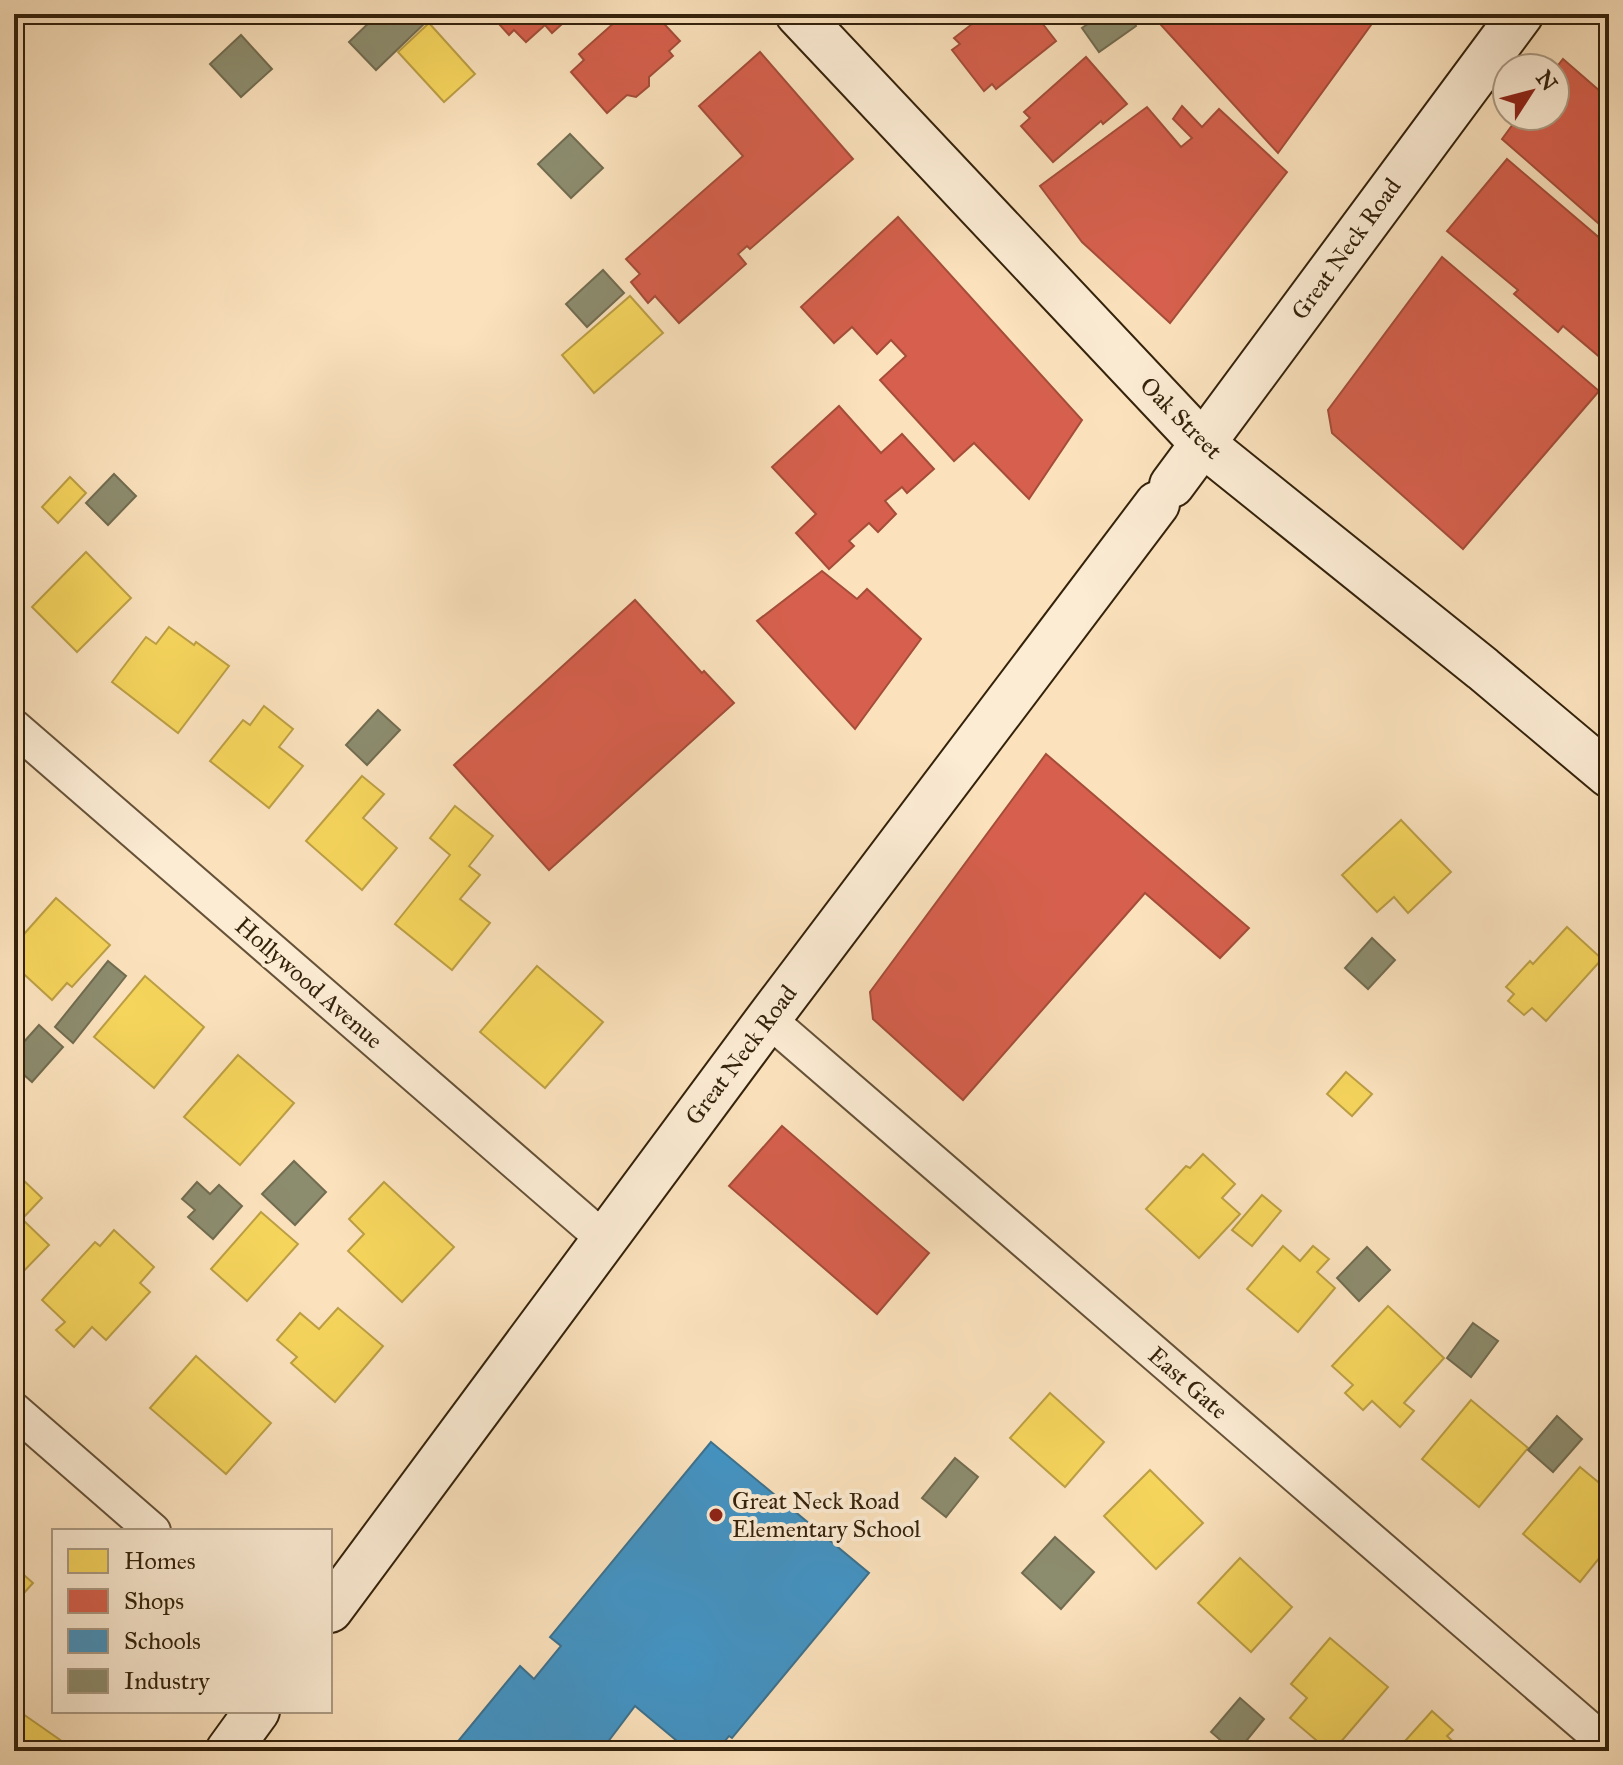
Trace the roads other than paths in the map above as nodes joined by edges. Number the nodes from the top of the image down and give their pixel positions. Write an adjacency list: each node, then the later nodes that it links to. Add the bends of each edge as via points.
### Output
1 (798, 14): 3 (main road, Oak Street)
2 (1521, 14): 3 (main road, Great Neck Road)
3 (1203, 444): 5 (main road, Oak Street); 6 (main road, Great Neck Road)
4 (14, 727): 7 (street, Hollywood Avenue)
5 (1609, 775)
6 (768, 1019): 7 (main road, Great Neck Road); 12 (street, East Gate)
7 (604, 1239): 10 (main road, Great Neck Road)
8 (14, 1410): 9 (street)
9 (151, 1529)
10 (332, 1607)
11 (256, 1713): 13 (main road)
12 (1609, 1746)
13 (228, 1751)

